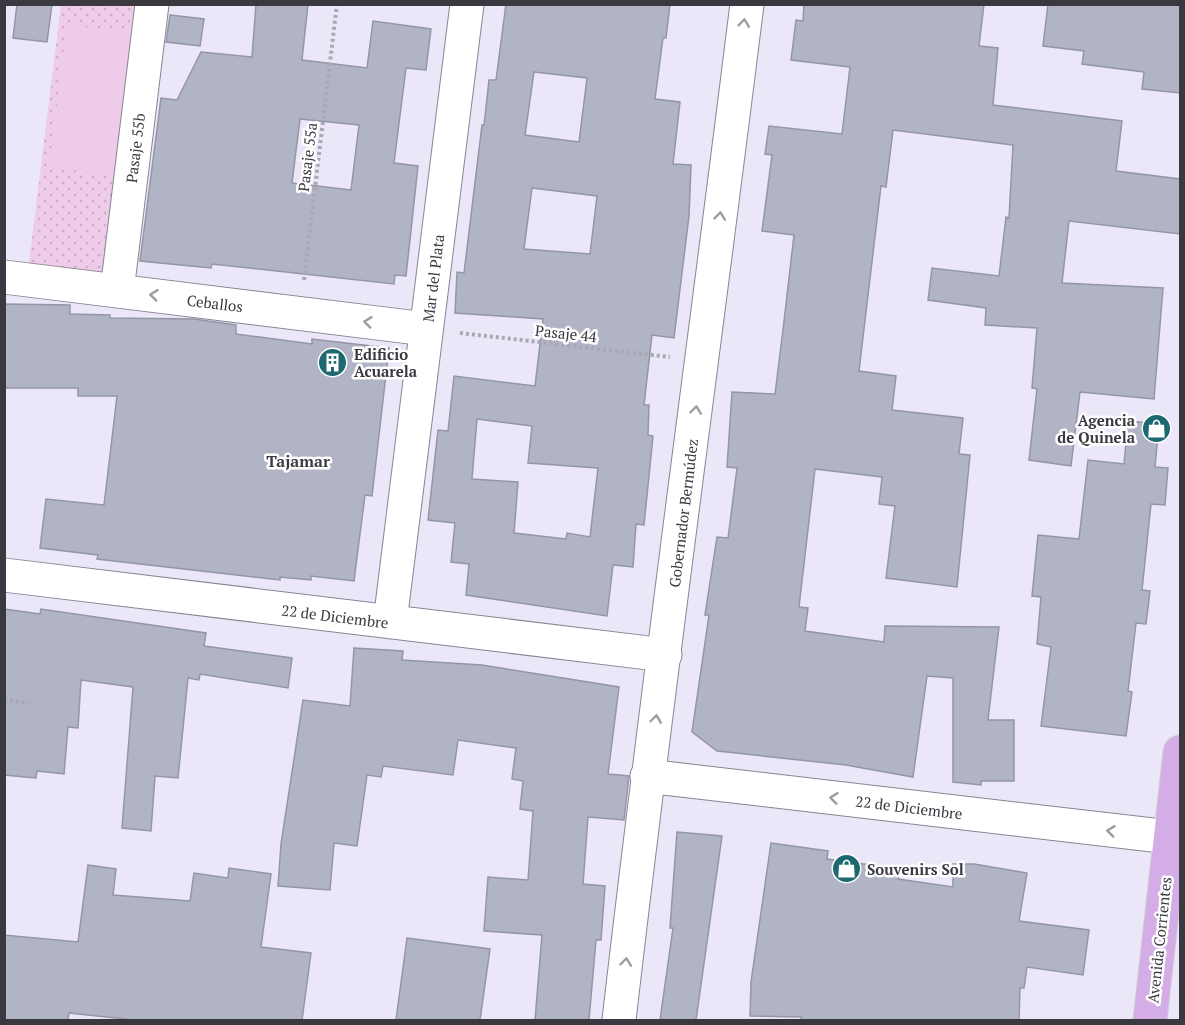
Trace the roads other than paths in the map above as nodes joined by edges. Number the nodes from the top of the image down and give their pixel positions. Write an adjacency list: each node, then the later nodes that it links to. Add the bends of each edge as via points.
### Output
1 (152, 4): 5 (street, Pasaje 55b)
2 (467, 4): 6 (street, Mar del Plata)
3 (747, 4): 9 (street, Gobernador Bermúdez, one-way to 3)
4 (4, 277): 5 (street, Ceballos)
5 (117, 291): 6 (street, Ceballos, one-way to 5)
6 (426, 329): 8 (street, Mar del Plata)
7 (4, 575): 8 (street, 22 de Diciembre)
8 (390, 622): 9 (street, 22 de Diciembre)
9 (665, 655): 11 (street, Gobernador Bermúdez, one-way to 9)
10 (1180, 752): 12 (main road, Avenida Corrientes)
11 (647, 776): 12 (street, 22 de Diciembre, one-way to 11); 14 (street, Gobernador Bermúdez, one-way to 11)
12 (1170, 837): 13 (main road, Avenida Corrientes)
13 (1172, 899): 15 (main road, Avenida Corrientes)
14 (619, 1020)
15 (1150, 1020)

